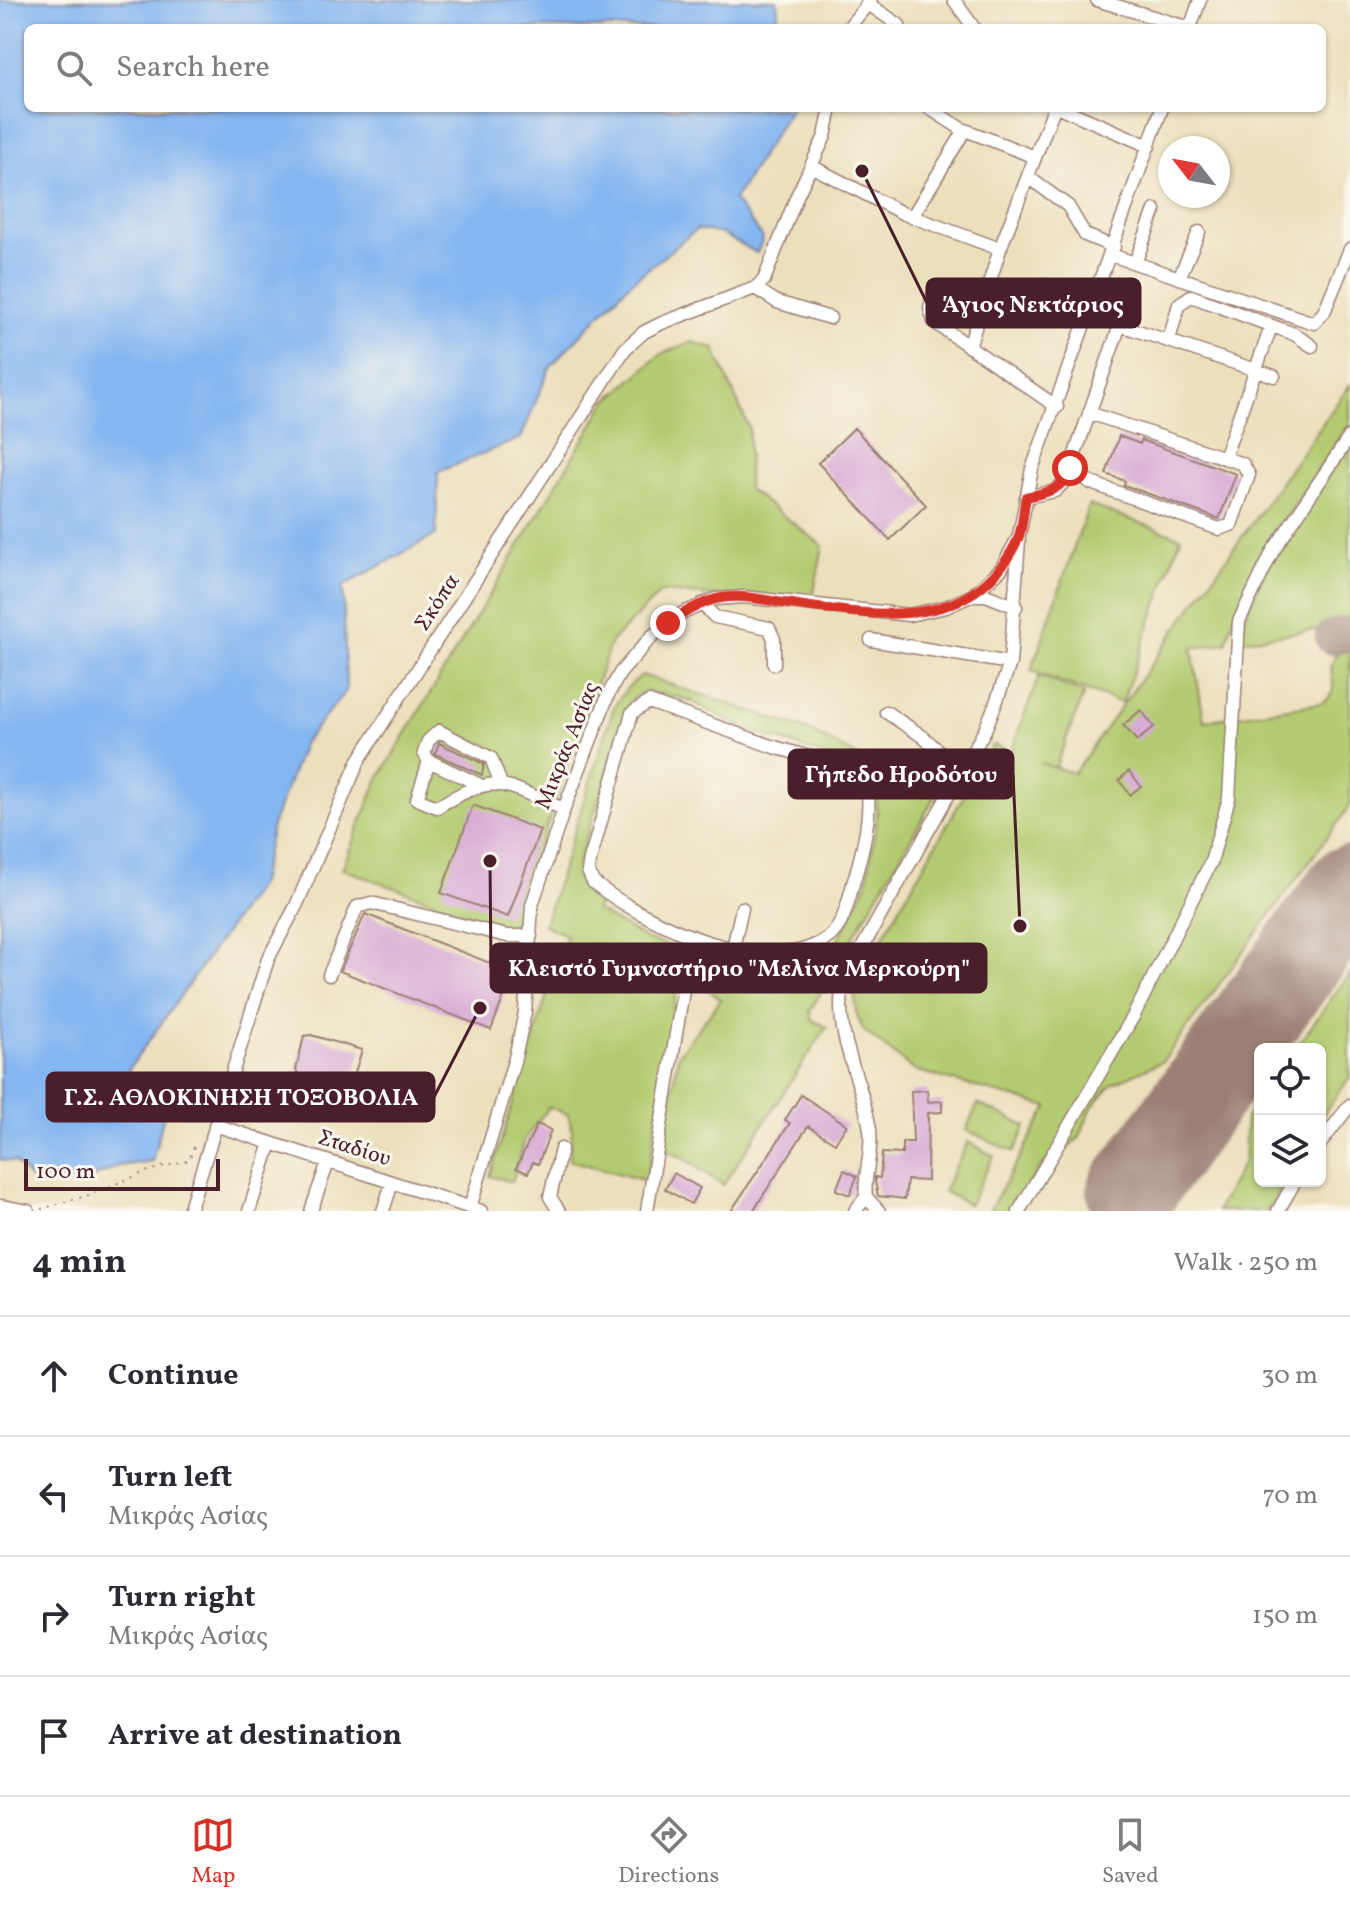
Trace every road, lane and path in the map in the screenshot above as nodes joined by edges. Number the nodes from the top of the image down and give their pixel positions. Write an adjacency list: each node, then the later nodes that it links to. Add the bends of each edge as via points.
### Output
1 (954, 0): 7 (street)
2 (1097, 0): 8 (street)
3 (1200, 0): 9 (street)
4 (869, 2): 5 (street); 6 (street)
5 (851, 24)
6 (898, 24)
7 (971, 24)
8 (1177, 24)
9 (1191, 24)
10 (830, 112): 18 (street)
11 (936, 112): 15 (street)
12 (1052, 112): 17 (street)
13 (1070, 112): 16 (street)
14 (1161, 112): 16 (street, Μικράς Ασίας)
15 (965, 130): 17 (street); 21 (street)
16 (1149, 146): 25 (street, Μικράς Ασίας)
17 (1035, 157): 19 (street)
18 (811, 166): 21 (street); 28 (street, via 770,272)
19 (1028, 177): 23 (street); 25 (street, via 1068,206 1085,235)
20 (1155, 210): 26 (street)
21 (912, 217): 23 (street)
22 (1199, 232): 27 (street)
23 (1000, 249): 34 (street)
24 (1350, 249): 27 (street, via 1324,312 1314,323)
25 (1113, 251): 26 (street); 37 (street, Μικράς Ασίας)
26 (1135, 263): 27 (street)
27 (1179, 278)
28 (755, 288): 30 (street, via 789,307); 62 (street, Σκόπα, via 662,323 625,349 375,731 268,959)
29 (935, 289): 34 (street, via 931,316)
30 (830, 318)
31 (1271, 327): 32 (street, via 1186,296); 33 (street); 35 (street)
32 (1169, 340): 35 (street); 38 (street, via 1120,325)
33 (1312, 346)
34 (969, 347): 37 (street)
35 (1254, 370): 36 (street); 40 (street)
36 (1274, 376)
37 (1057, 407): 42 (street, Μικράς Ασίας)
38 (1089, 413): 40 (street); 41 (street)
39 (1350, 436): 83 (street, via 1273,551 1239,621 1229,798 1211,862 1134,1015)
40 (1224, 458): 41 (street, via 1243,464 1249,475 1231,525 1219,529 1091,483)
41 (1070, 468): 42 (street, via 1055,491)
42 (1026, 497): 43 (street, Μικράς Ασίας)
43 (1019, 536): 44 (street, Μικράς Ασίας, via 1001,569); 46 (street)
44 (973, 595): 45 (street, Μικράς Ασίας, via 909,615 744,597); 46 (street)
45 (702, 604): 49 (street, via 715,617 772,631); 55 (street, Μικράς Ασίας, via 652,636 620,673)
46 (1016, 607): 48 (street)
47 (871, 640): 48 (street)
48 (1010, 663): 52 (street, via 985,730)
49 (774, 664)
50 (886, 712): 52 (street)
51 (429, 761): 53 (street); 53 (street, via 417,799 437,807); 54 (street, via 424,753 428,741 439,731 491,758)
52 (960, 770): 70 (street, via 840,995 840,1023 871,1134)
53 (478, 784): 54 (street)
54 (501, 784): 55 (street)
55 (564, 809): 57 (street, Μικράς Ασίας, via 532,905)
56 (742, 908): 59 (street)
57 (531, 936): 60 (street, via 507,936 371,903 357,907); 72 (street, Μικράς Ασίας, via 515,1058)
58 (692, 936): 59 (street); 59 (street, via 612,898 588,871 632,713 649,702 851,769 866,781 861,857 831,936 787,953); 80 (street)
59 (733, 948)
60 (329, 975)
61 (1350, 1105): 63 (street)
62 (215, 1125): 64 (street, Σταδίου); 75 (street, Σκόπα)
63 (1326, 1136)
64 (271, 1143): 67 (street, Σταδίου); 76 (street)
65 (194, 1147): 74 (path, via 189,1160)
66 (561, 1149): 79 (street, via 550,1197)
67 (328, 1162): 68 (street, Σταδίου); 77 (street)
68 (392, 1183): 72 (street, Σταδίου); 78 (street)
69 (1292, 1187): 84 (street)
70 (866, 1197): 81 (street); 82 (street)
71 (0, 1206): 73 (street)
72 (468, 1209)
73 (28, 1211)
74 (36, 1211)
75 (189, 1211)
76 (249, 1211)
77 (311, 1211)
78 (383, 1211)
79 (559, 1211)
80 (647, 1211)
81 (855, 1211)
82 (879, 1211)
83 (1019, 1211)
84 (1278, 1211)

